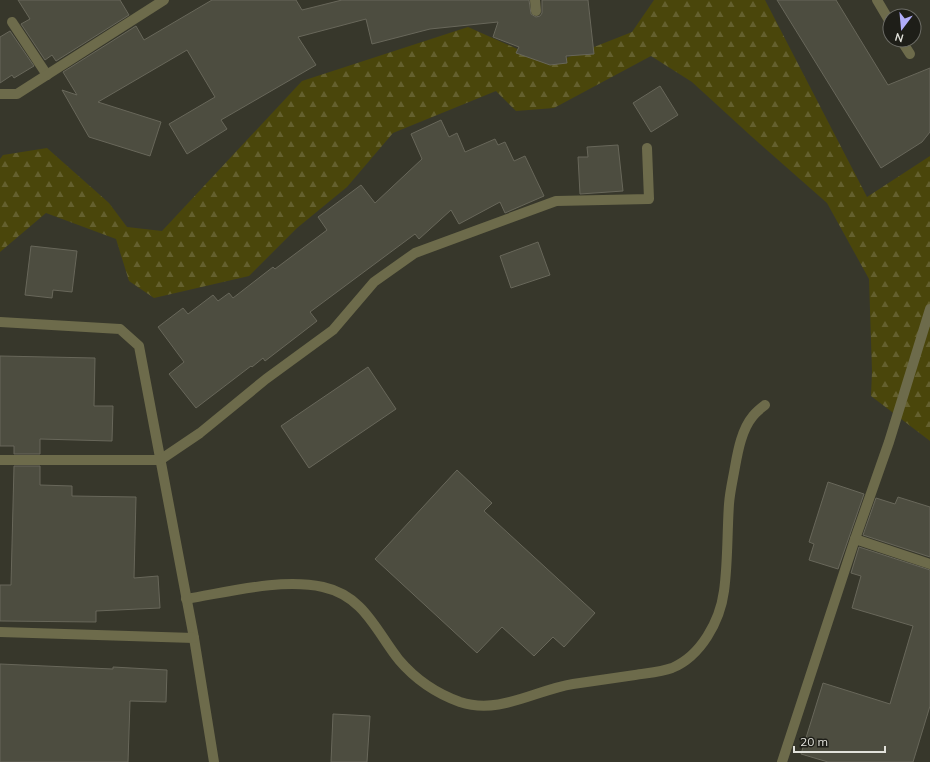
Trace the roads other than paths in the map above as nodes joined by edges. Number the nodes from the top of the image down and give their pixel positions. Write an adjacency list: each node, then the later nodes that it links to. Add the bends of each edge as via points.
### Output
1 (164, 0): 3 (street)
2 (535, 0): 4 (street)
3 (148, 4): 8 (street)
4 (536, 11)
5 (12, 22): 8 (street)
6 (906, 48): 7 (street)
7 (910, 54)
8 (47, 75): 9 (street, via 17,94)
9 (0, 94)
10 (647, 148): 15 (street, via 649,199 556,201 415,253 374,282 333,330 266,379 200,433)
11 (930, 309): 16 (street, via 890,442)
12 (0, 322): 15 (street, via 120,329 139,346)
13 (765, 405): 18 (street, via 752,416 739,443 730,501 724,593 719,613 702,644 690,658 672,668 558,686 520,700 481,706 443,696 429,687 399,659 361,607 346,596 324,587 277,584)
14 (0, 460): 15 (street)
15 (160, 460): 18 (street)
16 (855, 539): 17 (street); 22 (street)
17 (930, 564)
18 (186, 599): 20 (street)
19 (0, 632): 20 (street)
20 (194, 638): 21 (street)
21 (214, 762)
22 (782, 762)

